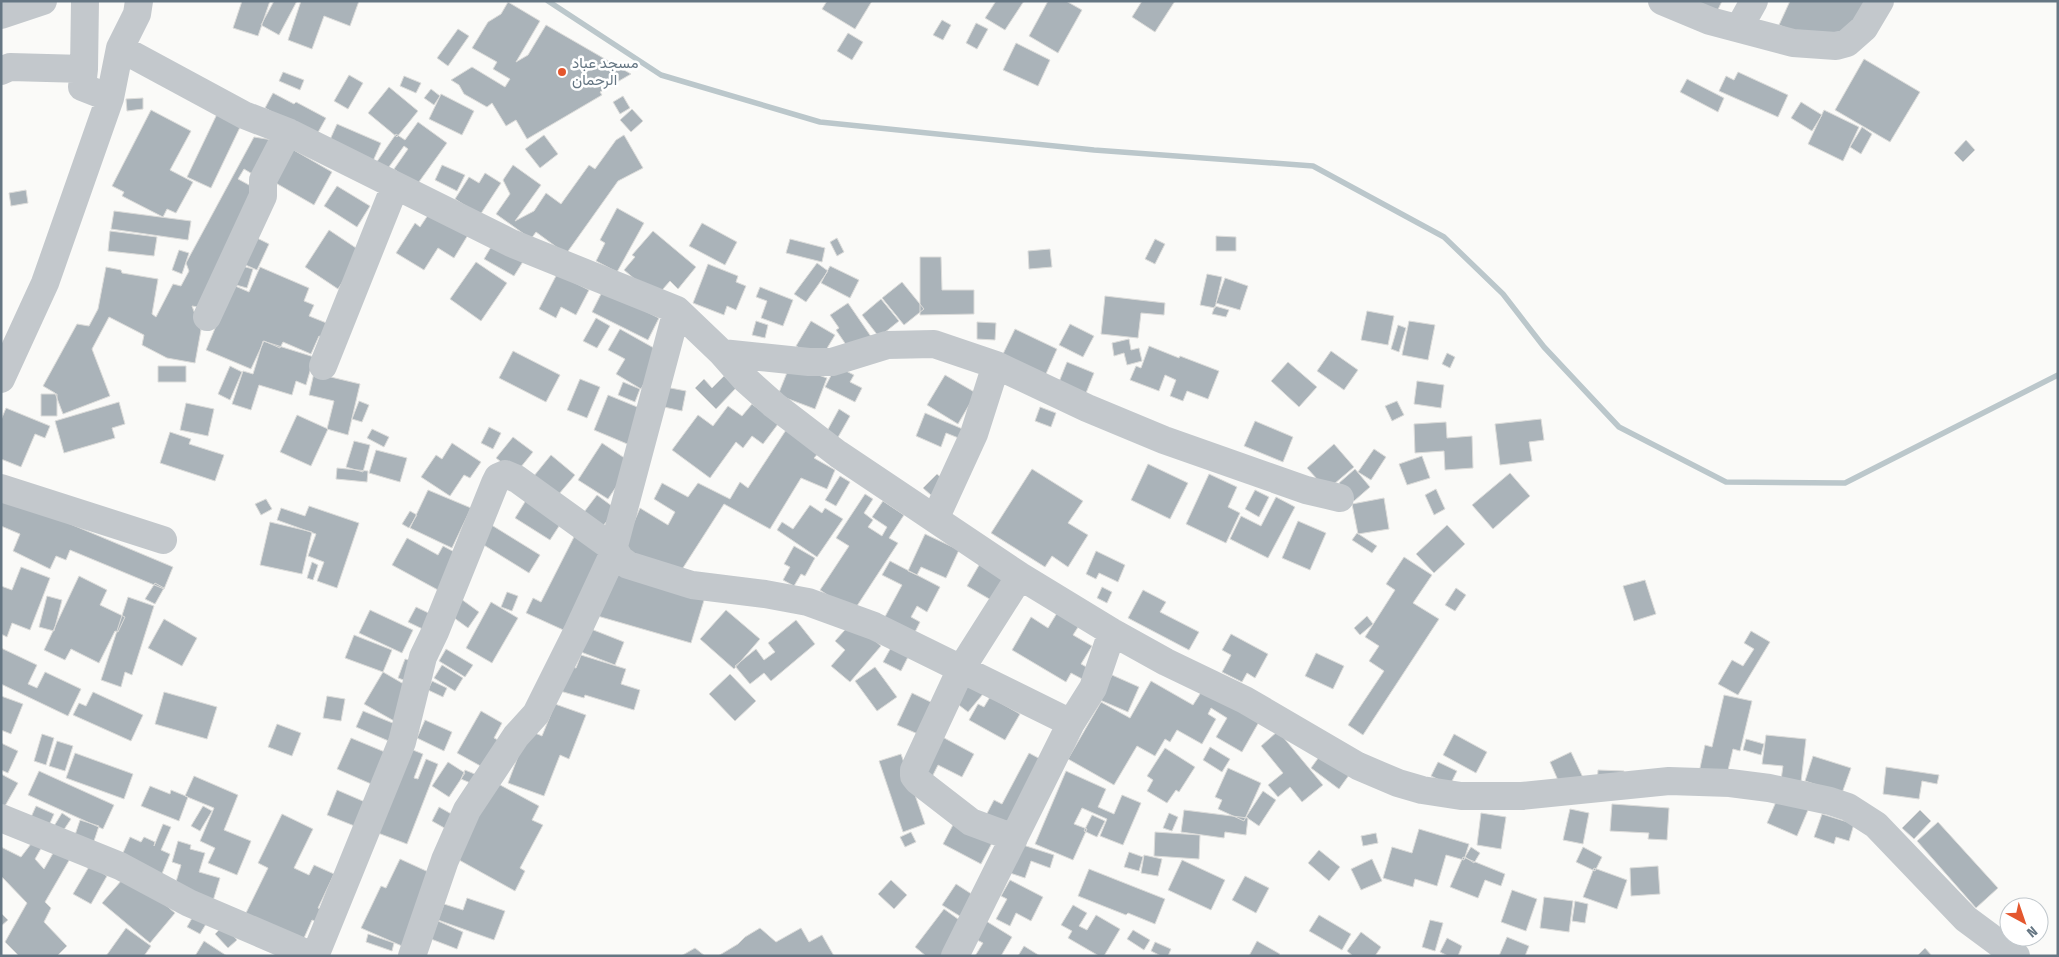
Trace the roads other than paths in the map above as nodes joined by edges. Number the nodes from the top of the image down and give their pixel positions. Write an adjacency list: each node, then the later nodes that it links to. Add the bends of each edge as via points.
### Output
1 (43, 1): 7 (street)
2 (85, 1): 10 (street)
3 (139, 1): 9 (street, via 137,14)
4 (1662, 1): 8 (street, via 1710,21)
5 (1754, 1): 8 (street)
6 (1880, 1): 8 (street, via 1864,28 1847,43 1836,46 1793,43)
7 (1, 15)
8 (1739, 28)
9 (120, 48): 12 (street); 13 (street, via 244,115)
10 (84, 68): 11 (street, via 10,67); 12 (street, via 82,87)
11 (1, 71)
12 (110, 98): 20 (street, via 45,282)
13 (288, 132): 14 (street); 16 (street, via 263,180 263,196)
14 (395, 186): 15 (street, via 511,243); 19 (street)
15 (677, 310): 17 (street); 25 (street)
16 (207, 317)
17 (722, 353): 18 (street, via 832,362 887,345 934,344); 23 (street, via 744,379 807,431)
18 (996, 365): 22 (street, via 1164,440 1306,490); 23 (street, via 974,434)
19 (323, 366)
20 (1, 379)
21 (1, 488): 24 (street)
22 (1340, 498)
23 (935, 519): 26 (street)
24 (163, 540)
25 (614, 549): 28 (street, via 628,565 692,585 808,602 874,626); 32 (street, via 518,479 505,474 498,477 423,657 402,742); 33 (street, via 536,714 516,736 467,810 445,860)
26 (1020, 576): 27 (street); 28 (street)
27 (1112, 632): 29 (street, via 1093,688); 35 (street, via 1245,700 1358,766 1422,790 1461,796 1522,796 1686,781 1769,788 1848,807 1876,825 1966,919)
28 (961, 670): 29 (street); 31 (street, via 918,760 914,776 971,822)
29 (1071, 723): 31 (street)
30 (1, 818): 32 (street, via 120,866 189,903)
31 (1014, 838): 34 (street)
32 (314, 956)
33 (412, 956)
34 (955, 956)
35 (2016, 956)

